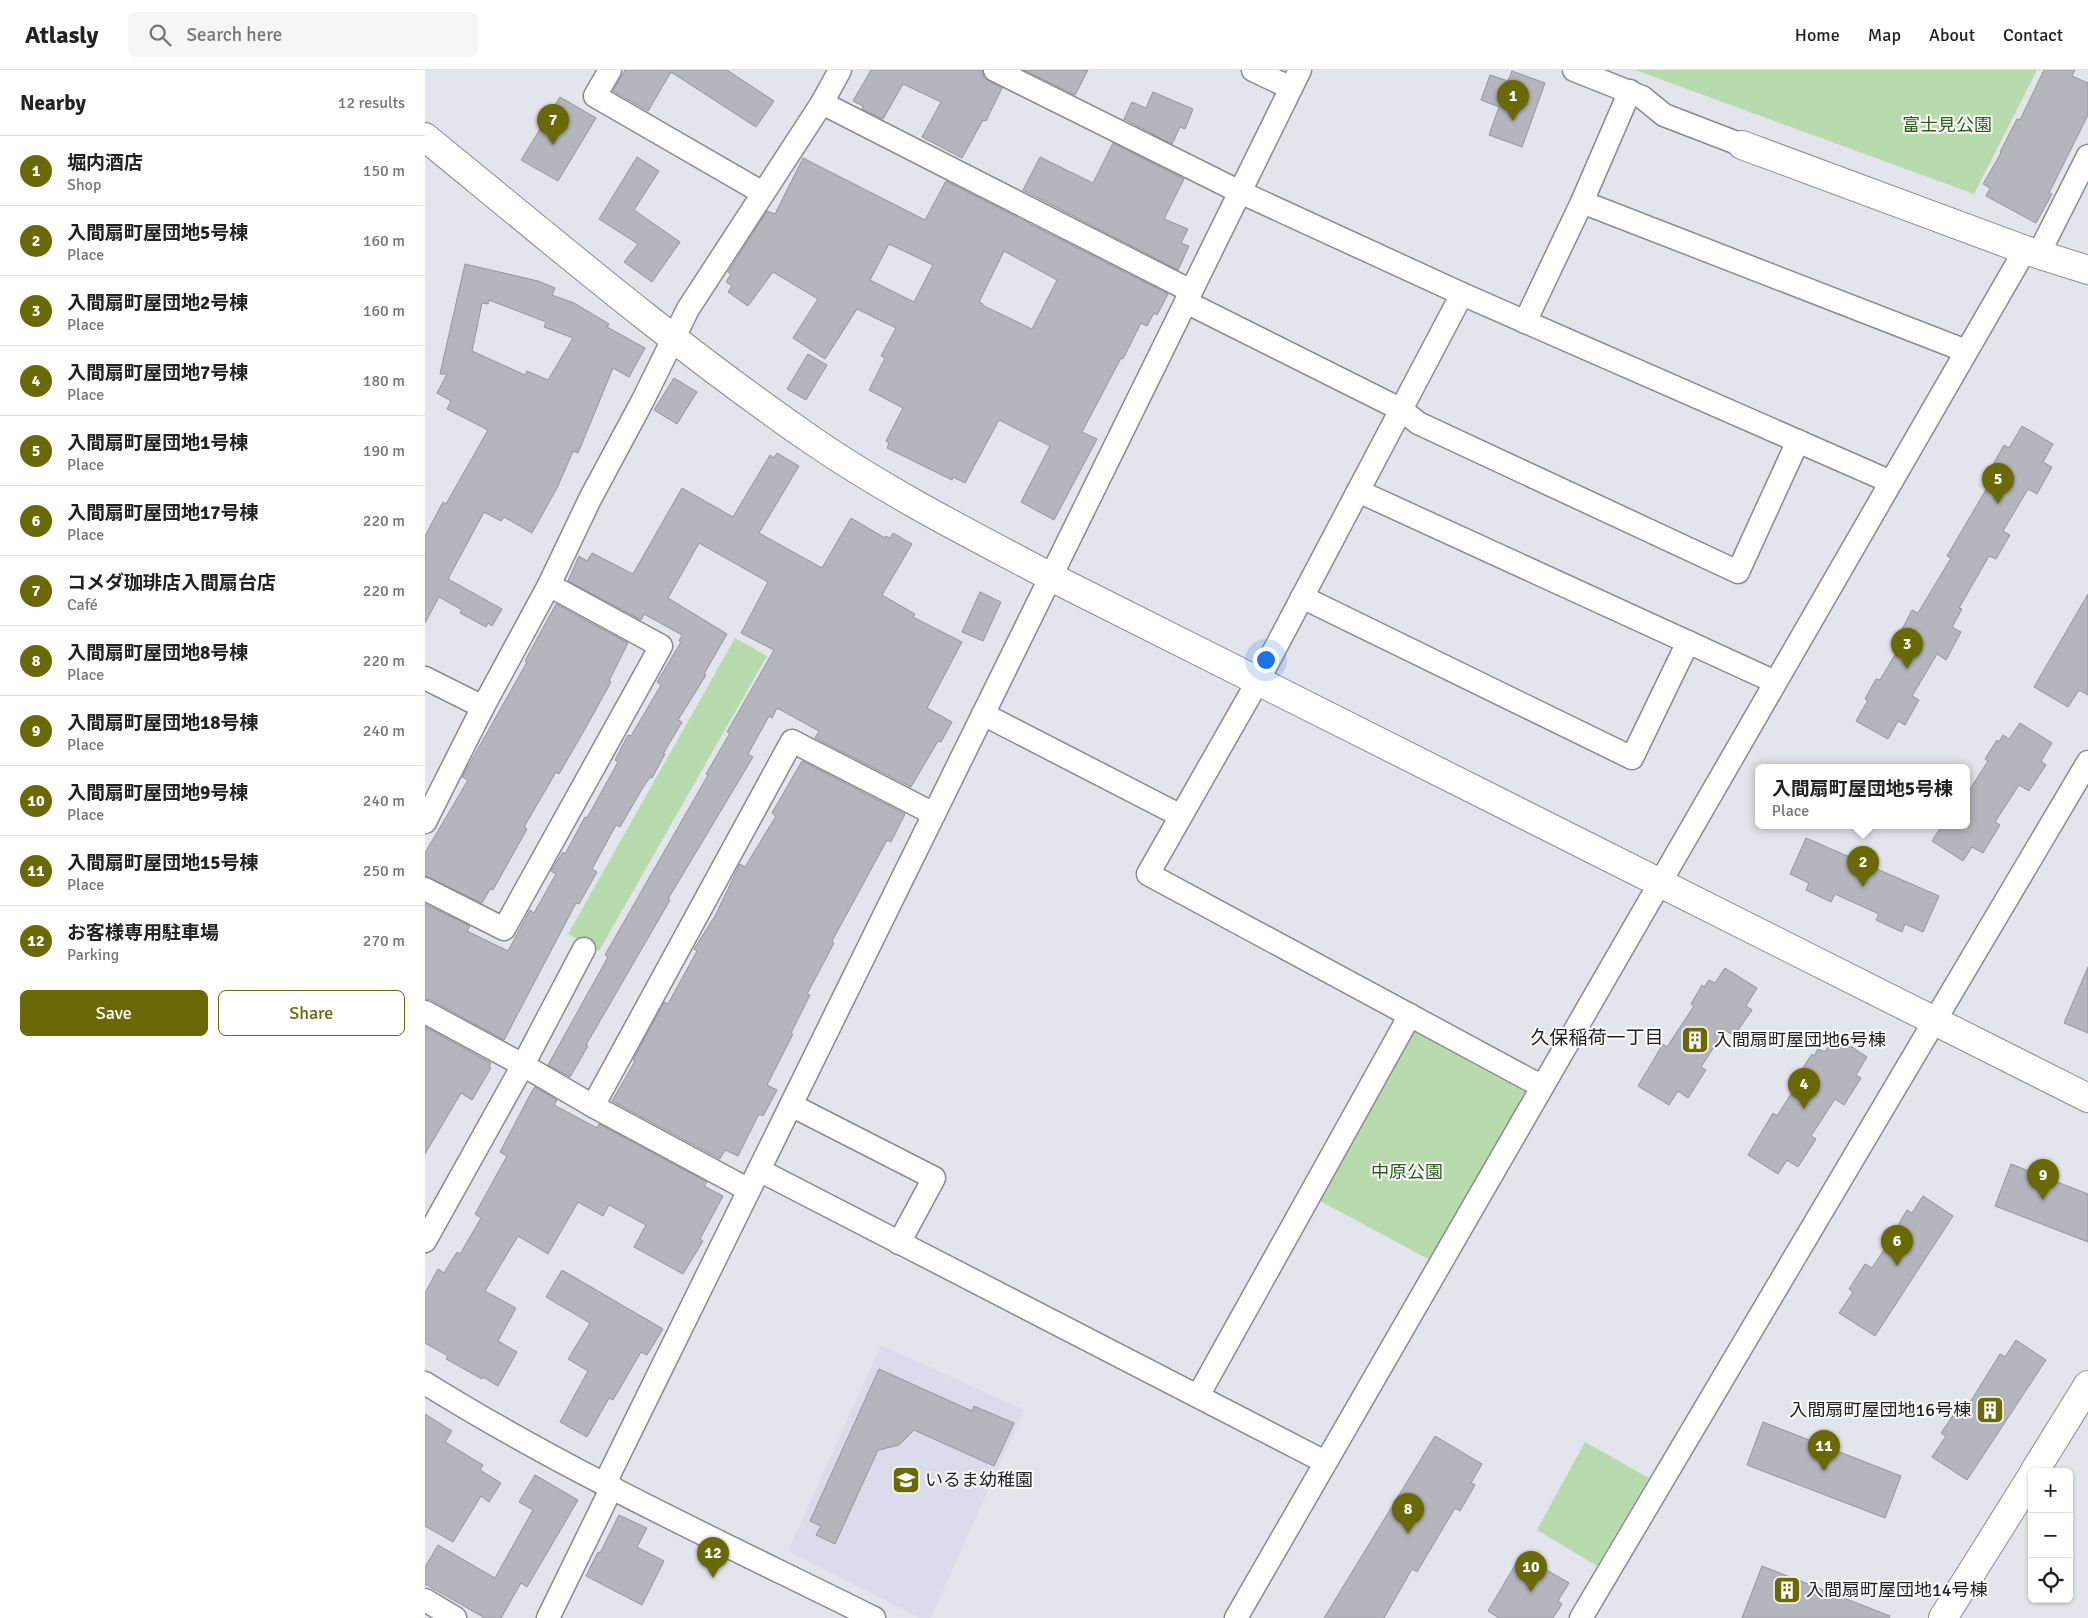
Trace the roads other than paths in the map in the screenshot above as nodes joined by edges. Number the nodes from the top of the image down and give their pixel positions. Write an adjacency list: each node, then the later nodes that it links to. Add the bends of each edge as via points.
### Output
1 (611, 70): 13 (street, via 595,96)
2 (840, 70): 8 (street)
3 (995, 70): 12 (street)
4 (1253, 70): 6 (street)
5 (1574, 70): 7 (street)
6 (1296, 79): 12 (street)
7 (1630, 91): 10 (street, via 1664,115); 14 (street)
8 (822, 103): 13 (street); 18 (street)
9 (425, 137): 20 (street)
10 (1742, 145): 15 (street)
11 (2088, 156): 15 (street)
12 (1240, 192): 17 (street); 18 (street)
13 (763, 193): 20 (street, via 689,308)
14 (1583, 202): 19 (street); 21 (street)
15 (2031, 252): 16 (street); 21 (street)
16 (2088, 270)
17 (1462, 294): 19 (street); 22 (street)
18 (1189, 296): 22 (street); 26 (street)
19 (1525, 322): 23 (street)
20 (673, 340): 26 (street, via 814,441 866,474); 27 (street)
21 (1966, 351): 24 (street)
22 (1402, 410): 23 (street, via 1418,423 1738,572); 25 (street)
23 (1798, 441): 24 (street)
24 (1891, 482): 32 (street)
25 (1358, 490): 28 (street); 29 (street)
26 (1051, 577): 31 (street); 34 (street)
27 (549, 585): 33 (street); 40 (street, via 661,646 504,929)
28 (1302, 597): 29 (street, via 1631,758); 31 (street)
29 (1688, 642): 32 (street)
30 (425, 678): 33 (street)
31 (1258, 681): 37 (street); 39 (street)
32 (1775, 682): 39 (street)
33 (483, 707): 38 (street)
34 (983, 714): 36 (street); 37 (street)
35 (2088, 762): 44 (street)
36 (934, 814): 48 (street); 49 (street, via 792,741)
37 (1181, 816): 43 (street, via 1148,874)
38 (425, 822)
39 (1659, 882): 44 (street); 46 (street)
40 (425, 889)
41 (584, 949): 45 (street)
42 (425, 1012): 45 (street)
43 (1410, 1015): 46 (street); 56 (street)
44 (1937, 1021): 47 (street); 66 (street)
45 (523, 1065): 49 (street); 52 (street)
46 (1541, 1086): 57 (street)
47 (2088, 1098)
48 (791, 1105): 50 (street); 53 (street, via 934,1178)
49 (593, 1106): 51 (street)
50 (759, 1170): 51 (street); 53 (street)
51 (749, 1190): 60 (street)
52 (425, 1241)
53 (899, 1243): 56 (street)
54 (425, 1383): 60 (street, via 480,1417)
55 (2088, 1385): 58 (street)
56 (1198, 1396): 57 (street)
57 (1325, 1462): 65 (street)
58 (2036, 1468)
59 (2028, 1482): 67 (street)
60 (608, 1485): 63 (street); 64 (street)
61 (425, 1600): 62 (street)
62 (455, 1618)
63 (548, 1618)
64 (874, 1618)
65 (1236, 1618)
66 (1581, 1618)
67 (1943, 1618)

